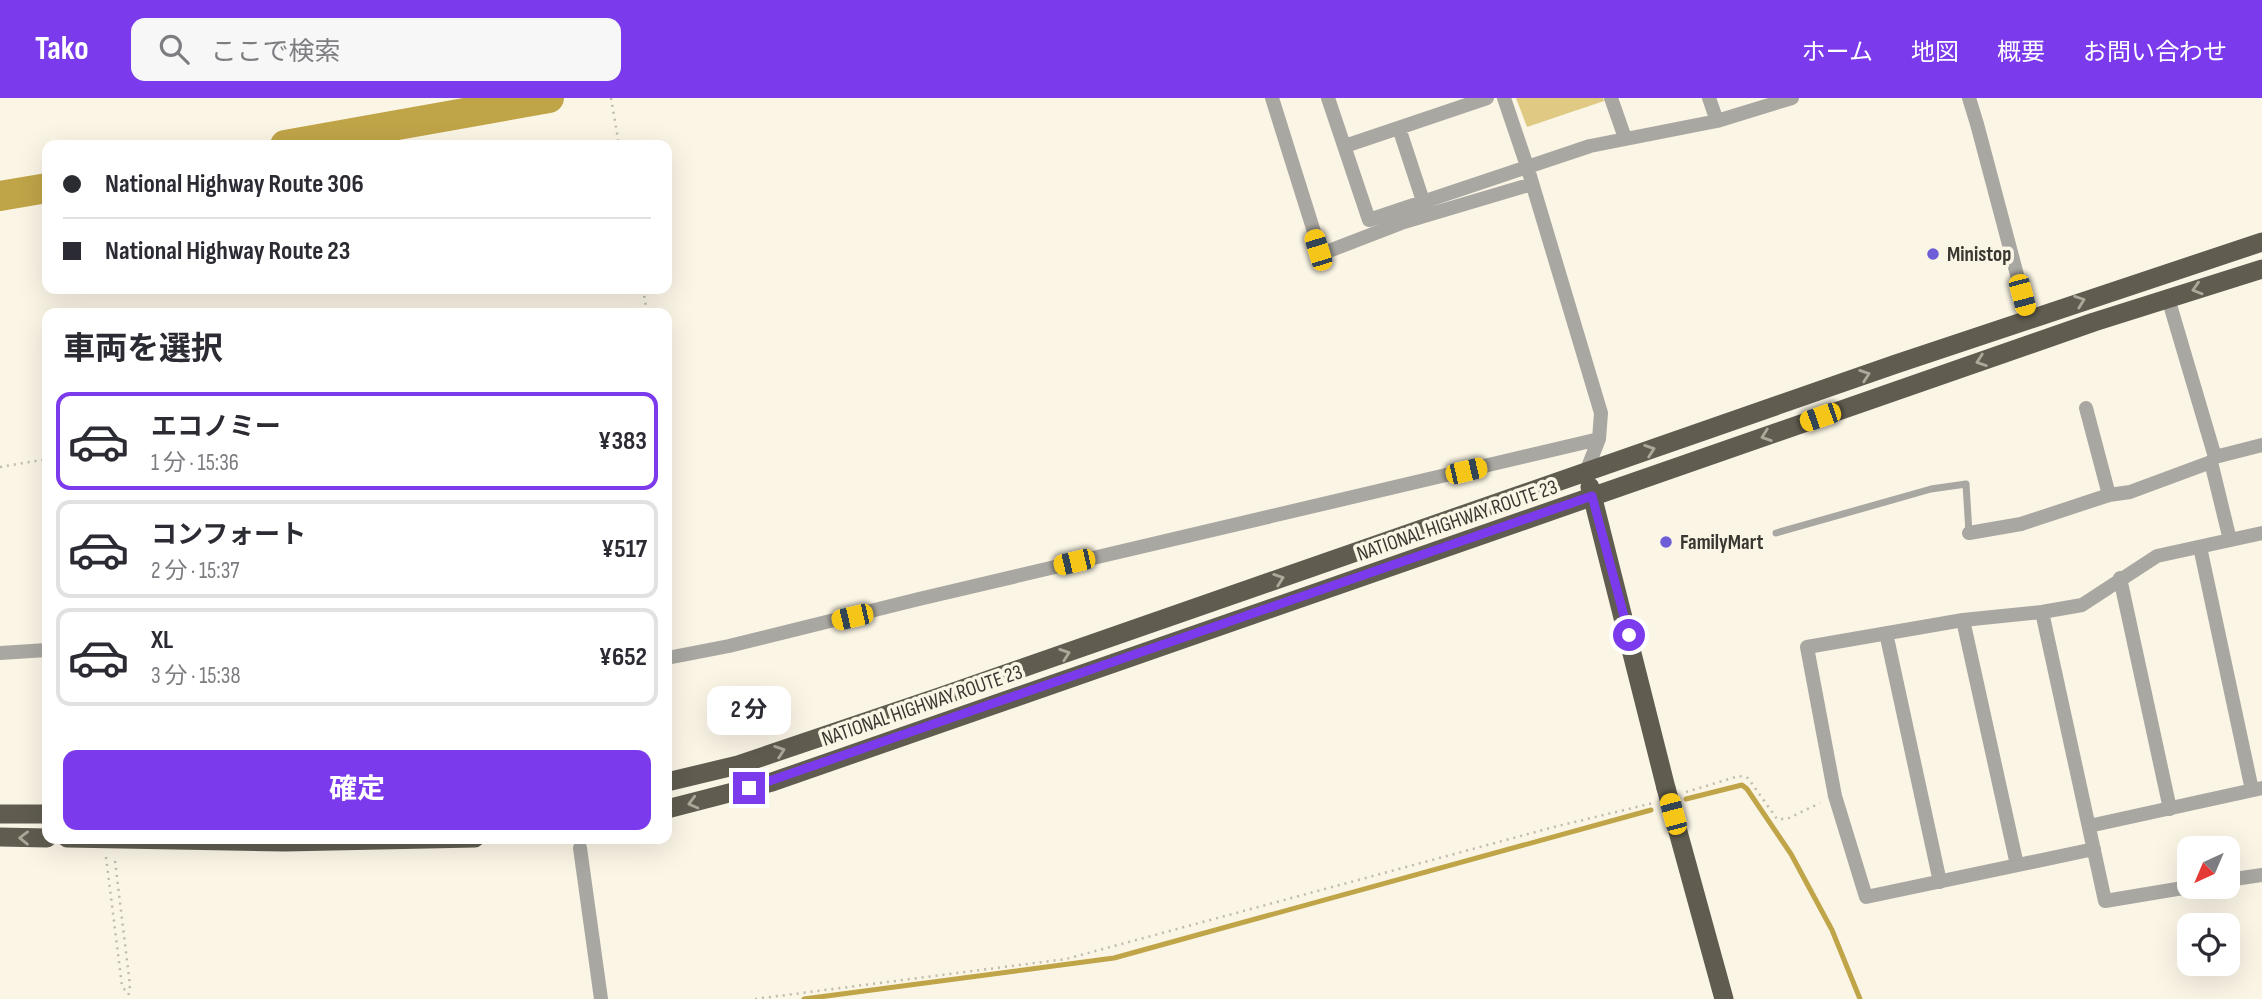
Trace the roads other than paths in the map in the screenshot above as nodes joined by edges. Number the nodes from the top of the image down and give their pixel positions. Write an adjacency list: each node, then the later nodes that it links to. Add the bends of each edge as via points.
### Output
1 (1272, 98): 14 (street, via 1321,254 1404,222)
2 (1328, 98): 12 (street)
3 (1486, 98): 10 (street)
4 (1504, 98): 13 (street)
5 (1611, 98): 11 (street)
6 (1709, 98): 9 (street)
7 (1792, 98): 9 (street)
8 (1969, 98): 19 (street)
9 (1717, 121): 11 (street)
10 (1399, 128): 12 (street); 15 (street)
11 (1625, 138): 13 (street)
12 (1345, 146): 15 (street, via 1369,220)
13 (1527, 166): 14 (street); 15 (street)
14 (1532, 184): 21 (street, via 1601,413)
15 (1423, 201)
16 (2262, 242): 19 (highway, NATIONAL HIGHWAY ROUTE 23, one-way to 16)
17 (2262, 269): 18 (highway, NATIONAL HIGHWAY ROUTE 23, one-way to 18)
18 (2168, 298): 23 (street); 26 (highway, NATIONAL HIGHWAY ROUTE 23, one-way to 26)
19 (2029, 320): 24 (highway, NATIONAL HIGHWAY ROUTE 23, one-way to 19)
20 (2086, 408): 25 (street)
21 (1599, 439): 24 (street); 38 (street)
22 (2262, 445): 23 (street)
23 (2213, 460): 25 (street, via 2130,492); 30 (street)
24 (1586, 472): 26 (highway); 39 (highway, NATIONAL HIGHWAY ROUTE 23, one-way to 24, via 738,765 929,701)
25 (2109, 495): 28 (street, via 2021,524)
26 (1592, 496): 41 (highway, NATIONAL HIGHWAY ROUTE 23, one-way to 41, via 772,782); 56 (highway, bridge)
27 (1776, 533): 28 (lane, via 1931,489 1966,484)
28 (1969, 533)
29 (2262, 533): 30 (street)
30 (2230, 540): 31 (street)
31 (2200, 547): 32 (street, via 2157,556); 40 (street)
32 (2120, 578): 33 (street, via 2081,605); 42 (street)
33 (2042, 612): 34 (street); 45 (street)
34 (1963, 620): 35 (street); 50 (street)
35 (1886, 633): 53 (street); 53 (street, via 1807,647 1835,796 1867,897)
36 (42, 650): 37 (street)
37 (0, 653)
38 (672, 657)
39 (672, 781)
40 (2257, 789): 42 (street)
41 (672, 808)
42 (2170, 808): 45 (street)
43 (0, 814): 44 (highway)
44 (42, 814)
45 (2089, 826): 49 (street)
46 (0, 837): 47 (highway, one-way to 46)
47 (42, 838)
48 (580, 848): 55 (street)
49 (2094, 849): 50 (street); 54 (street, via 2105,901)
50 (2018, 865): 53 (street)
51 (2262, 875): 52 (street)
52 (2240, 878)
53 (1940, 882)
54 (2177, 889)
55 (601, 999)
56 (1724, 999)

